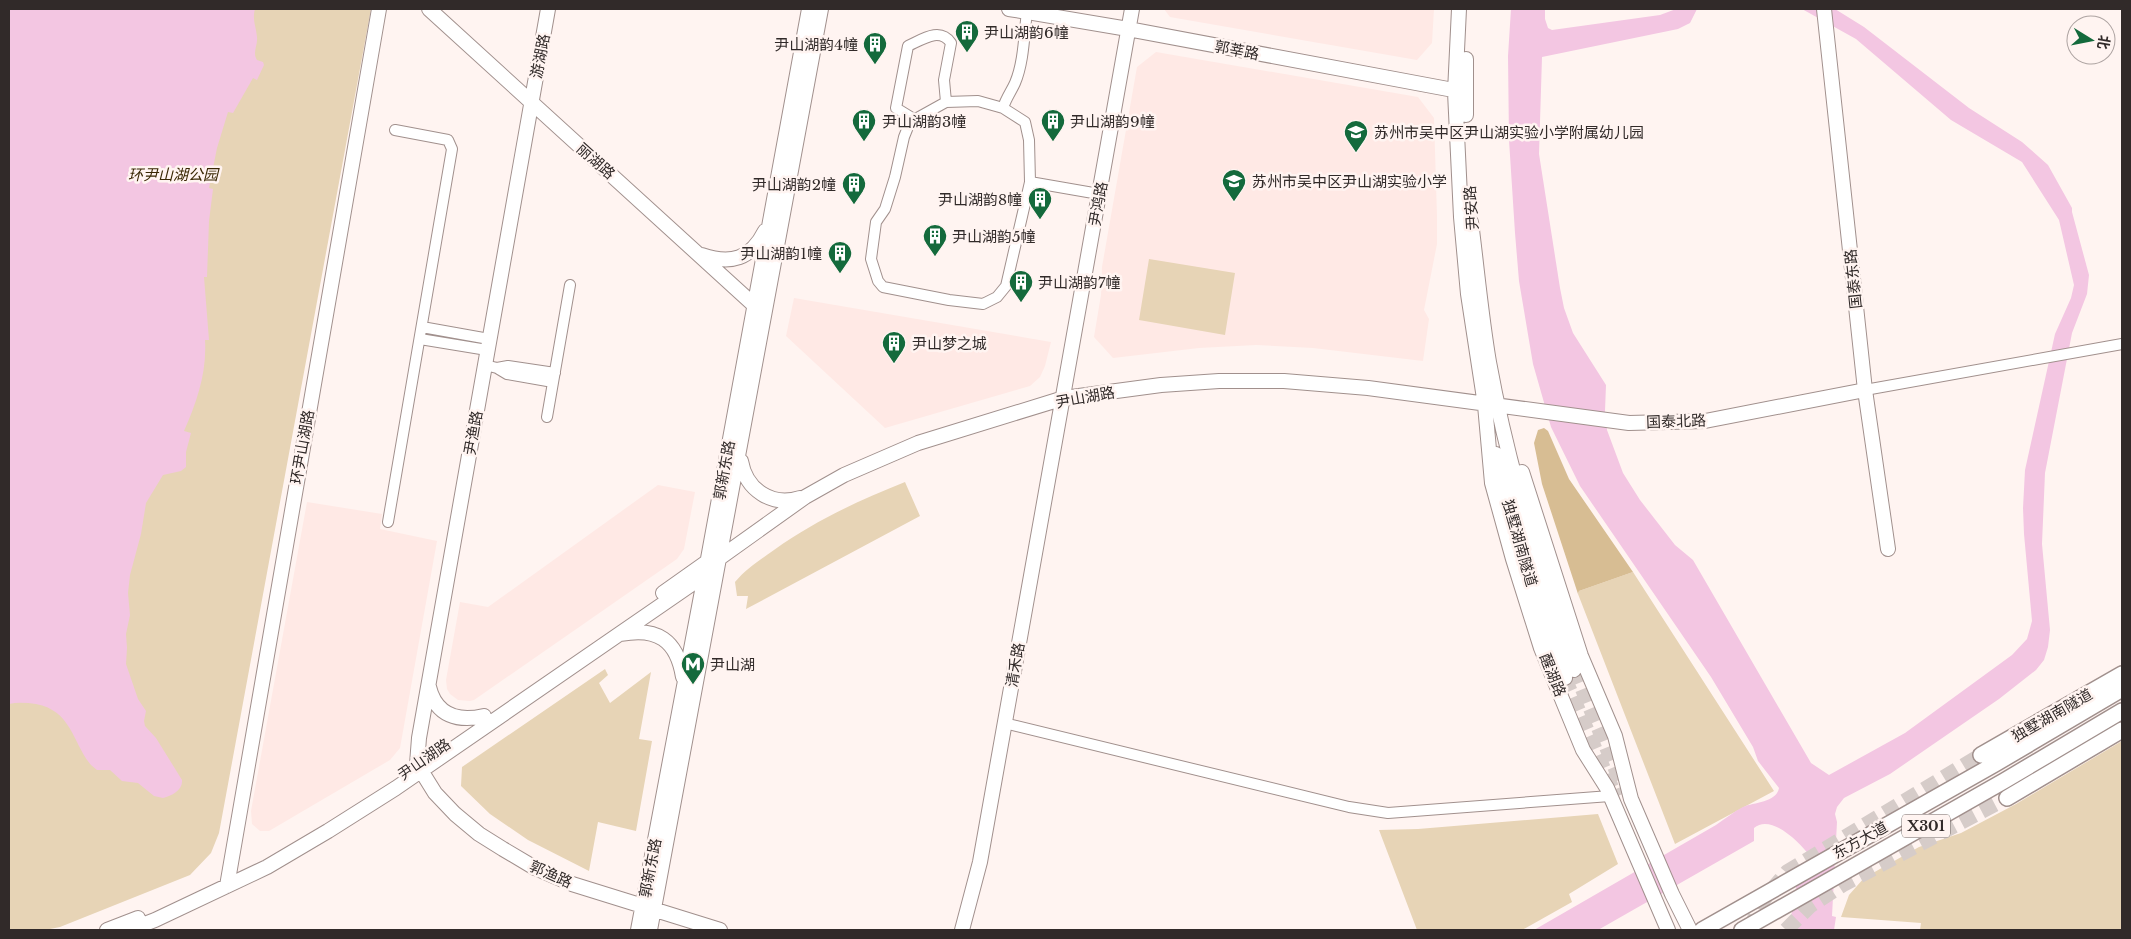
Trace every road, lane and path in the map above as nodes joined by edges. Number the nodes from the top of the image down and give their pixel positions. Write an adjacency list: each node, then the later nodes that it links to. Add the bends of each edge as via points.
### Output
1 (379, 9): 55 (street, 环尹山湖路)
2 (429, 9): 14 (street, 丽湖路)
3 (548, 9): 14 (street, 游湖路)
4 (809, 9): 21 (street, 郭新东路)
5 (821, 9): 24 (street, 郭新东路)
6 (1009, 9): 11 (street, 郭莘路)
7 (1132, 9): 12 (street, 尹鸿路)
8 (1460, 9): 13 (street, 尹安路)
9 (1469, 9): 13 (street, 尹安路)
10 (1824, 9): 31 (street, 国泰东路)
11 (1027, 12): 12 (street, 郭莘路); 16 (street, via 1022,55 1015,83)
12 (1128, 29): 13 (street, 郭莘路); 20 (street, 尹鸿路)
13 (1460, 92): 33 (street, 尹安路, via 1462,217 1468,294)
14 (531, 102): 22 (street, 丽湖路); 27 (street, 尹渔路)
15 (946, 102): 16 (street, via 978,101); 17 (street); 17 (street, via 944,80 952,43 947,36 938,34 908,46 896,108)
16 (1003, 108): 19 (street, via 1025,122)
17 (914, 119): 19 (street, via 904,137 885,209 876,222 871,259 878,281 883,286 984,304 996,297 1006,286)
18 (395, 130): 25 (street, via 444,138 451,145)
19 (1030, 182): 20 (street)
20 (1099, 194): 32 (street, 尹鸿路)
21 (770, 221): 22 (street, via 755,247 740,257 725,260); 24 (street, 郭新东路)
22 (697, 253): 24 (street, 丽湖路)
23 (570, 285): 30 (street)
24 (760, 306): 35 (street, 郭新东路); 39 (street, 郭新东路)
25 (422, 327): 26 (street); 27 (street)
26 (420, 339): 27 (street); 37 (street)
27 (488, 344): 29 (street, 尹渔路)
28 (2122, 344): 31 (street)
29 (491, 366): 30 (street, via 507,374); 45 (street, 尹渔路)
30 (554, 377): 34 (street)
31 (1865, 390): 33 (street, 国泰北路, via 1705,421 1629,423); 38 (street, 国泰东路)
32 (1064, 398): 33 (street, 尹山湖路, via 1161,385 1284,381 1368,388); 36 (street, 尹山湖路, via 918,443 844,475); 49 (street, 清禾路)
33 (1491, 405): 42 (street, 独墅湖南隧道, via 1505,490 1529,575 1549,638); 53 (street, 醒湖路, via 1492,482 1521,586 1541,648 1583,750); 64 (street, via 1535,508 1582,656 1614,736 1631,799)
34 (547, 417)
35 (740, 455): 36 (street, via 746,479 759,492 778,501); 39 (street, 郭新东路)
36 (805, 497): 39 (street, 尹山湖路)
37 (388, 522)
38 (1888, 549)
39 (714, 558): 40 (street, 尹山湖路); 48 (street, 尹山湖路); 56 (street, 郭新东路)
40 (705, 575): 41 (street, 尹山湖路); 44 (street, 郭新东路)
41 (618, 635): 44 (street, via 644,632 666,640 679,658); 52 (street, 尹山湖路)
42 (1570, 674)
43 (2122, 674): 51 (main road, 独墅湖南隧道)
44 (685, 684): 56 (street, 郭新东路)
45 (428, 686): 48 (street, via 433,701 449,714 460,719); 52 (street, 尹渔路, via 419,738)
46 (2122, 689): 65 (main road, 东方大道 / X301)
47 (2122, 711): 66 (main road, 东方大道 / X301)
48 (484, 716): 52 (street, 尹山湖路)
49 (1004, 723): 53 (street, via 1349,807 1388,813); 62 (street, 清禾路, via 980,862)
50 (2122, 730): 54 (main road)
51 (1981, 755)
52 (418, 767): 55 (street, 尹山湖路); 56 (street, 郭渔路, via 435,793 478,834 535,868 572,884)
53 (1610, 796): 63 (street, 醒湖路)
54 (2006, 798)
55 (227, 882): 57 (street, 尹山湖路); 58 (street, 尹山湖路)
56 (648, 907): 59 (street, 郭新东路); 60 (street, 郭新东路); 61 (street, 郭渔路)
57 (107, 930)
58 (129, 930)
59 (638, 930)
60 (650, 930)
61 (720, 930)
62 (962, 930)
63 (1668, 930)
64 (1690, 930)
65 (1702, 930)
66 (1742, 930)

